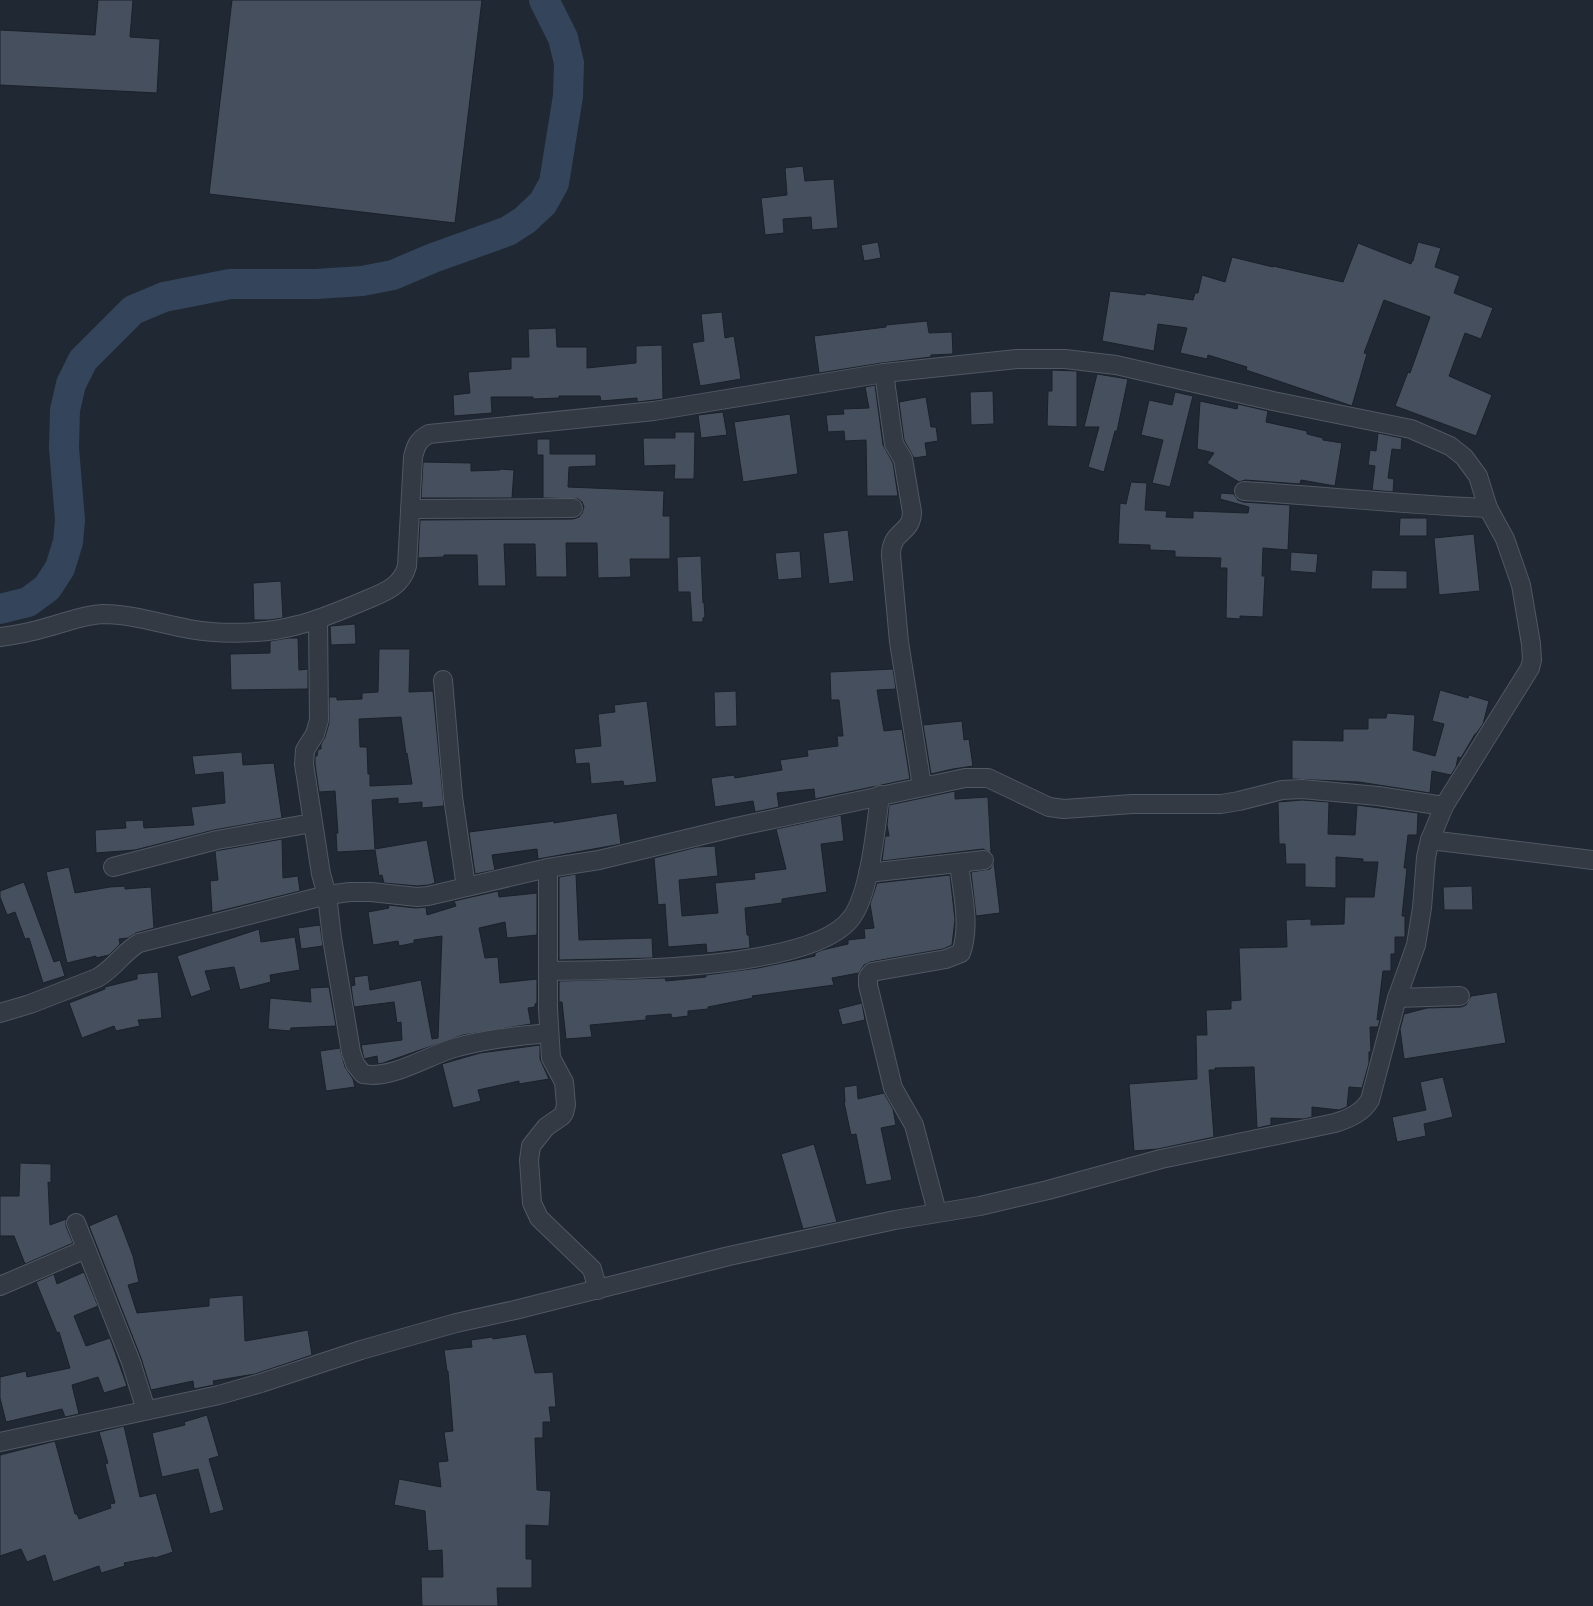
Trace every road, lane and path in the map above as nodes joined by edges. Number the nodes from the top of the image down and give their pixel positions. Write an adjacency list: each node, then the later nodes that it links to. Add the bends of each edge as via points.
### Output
1 (884, 373): 4 (street, via 1017,358 1065,358 1116,365 1411,429 1450,446 1464,457 1478,476); 5 (street, via 654,411 429,434 420,439 413,456); 9 (street, via 894,444 903,459 912,512 910,525 893,540 891,555 898,642)
2 (1244, 491): 4 (street)
3 (573, 508): 5 (street)
4 (1488, 508): 11 (street, via 1505,539 1520,585 1532,644 1532,660)
5 (410, 509): 6 (street, via 407,566 400,582 393,588)
6 (318, 619): 7 (street, via 278,629 209,632 114,614 93,615); 12 (street, via 319,720 304,757)
7 (0, 637)
8 (443, 680): 20 (street, via 453,797)
9 (922, 786): 10 (street); 11 (street, via 965,778 988,778 1049,806 1064,809 1132,804 1221,804 1302,788)
10 (880, 795): 18 (street, via 599,860); 19 (street)
11 (1444, 806): 13 (street)
12 (312, 824): 17 (street, via 217,840); 21 (street)
13 (1430, 840): 15 (street); 24 (street, via 1416,945)
14 (984, 860): 16 (street)
15 (1593, 860)
16 (959, 863): 19 (street); 27 (street, via 966,929 961,953 946,959 872,972 868,977 893,1088 914,1125)
17 (113, 867)
18 (548, 868): 20 (street); 22 (street)
19 (868, 873): 22 (street, via 852,917 828,938 808,945 722,963)
20 (466, 887): 21 (street, via 417,897 360,891)
21 (327, 896): 25 (street, via 139,943 105,974); 26 (street, via 351,1052 363,1074 386,1073 454,1048 485,1041)
22 (548, 971): 26 (street)
23 (1460, 996): 24 (street)
24 (1397, 998): 27 (street, via 1370,1100 1347,1119 1161,1159 980,1206)
25 (0, 1013)
26 (549, 1033): 31 (street, via 551,1058 564,1082 566,1105 562,1116 546,1127 531,1146 532,1203 539,1218 592,1269)
27 (937, 1212): 31 (street, via 729,1256)
28 (76, 1224): 29 (street)
29 (86, 1249): 30 (street); 32 (street, via 131,1362)
30 (0, 1286)
31 (598, 1290): 32 (street, via 456,1323 236,1390)
32 (146, 1410): 33 (street)
33 (0, 1442)

